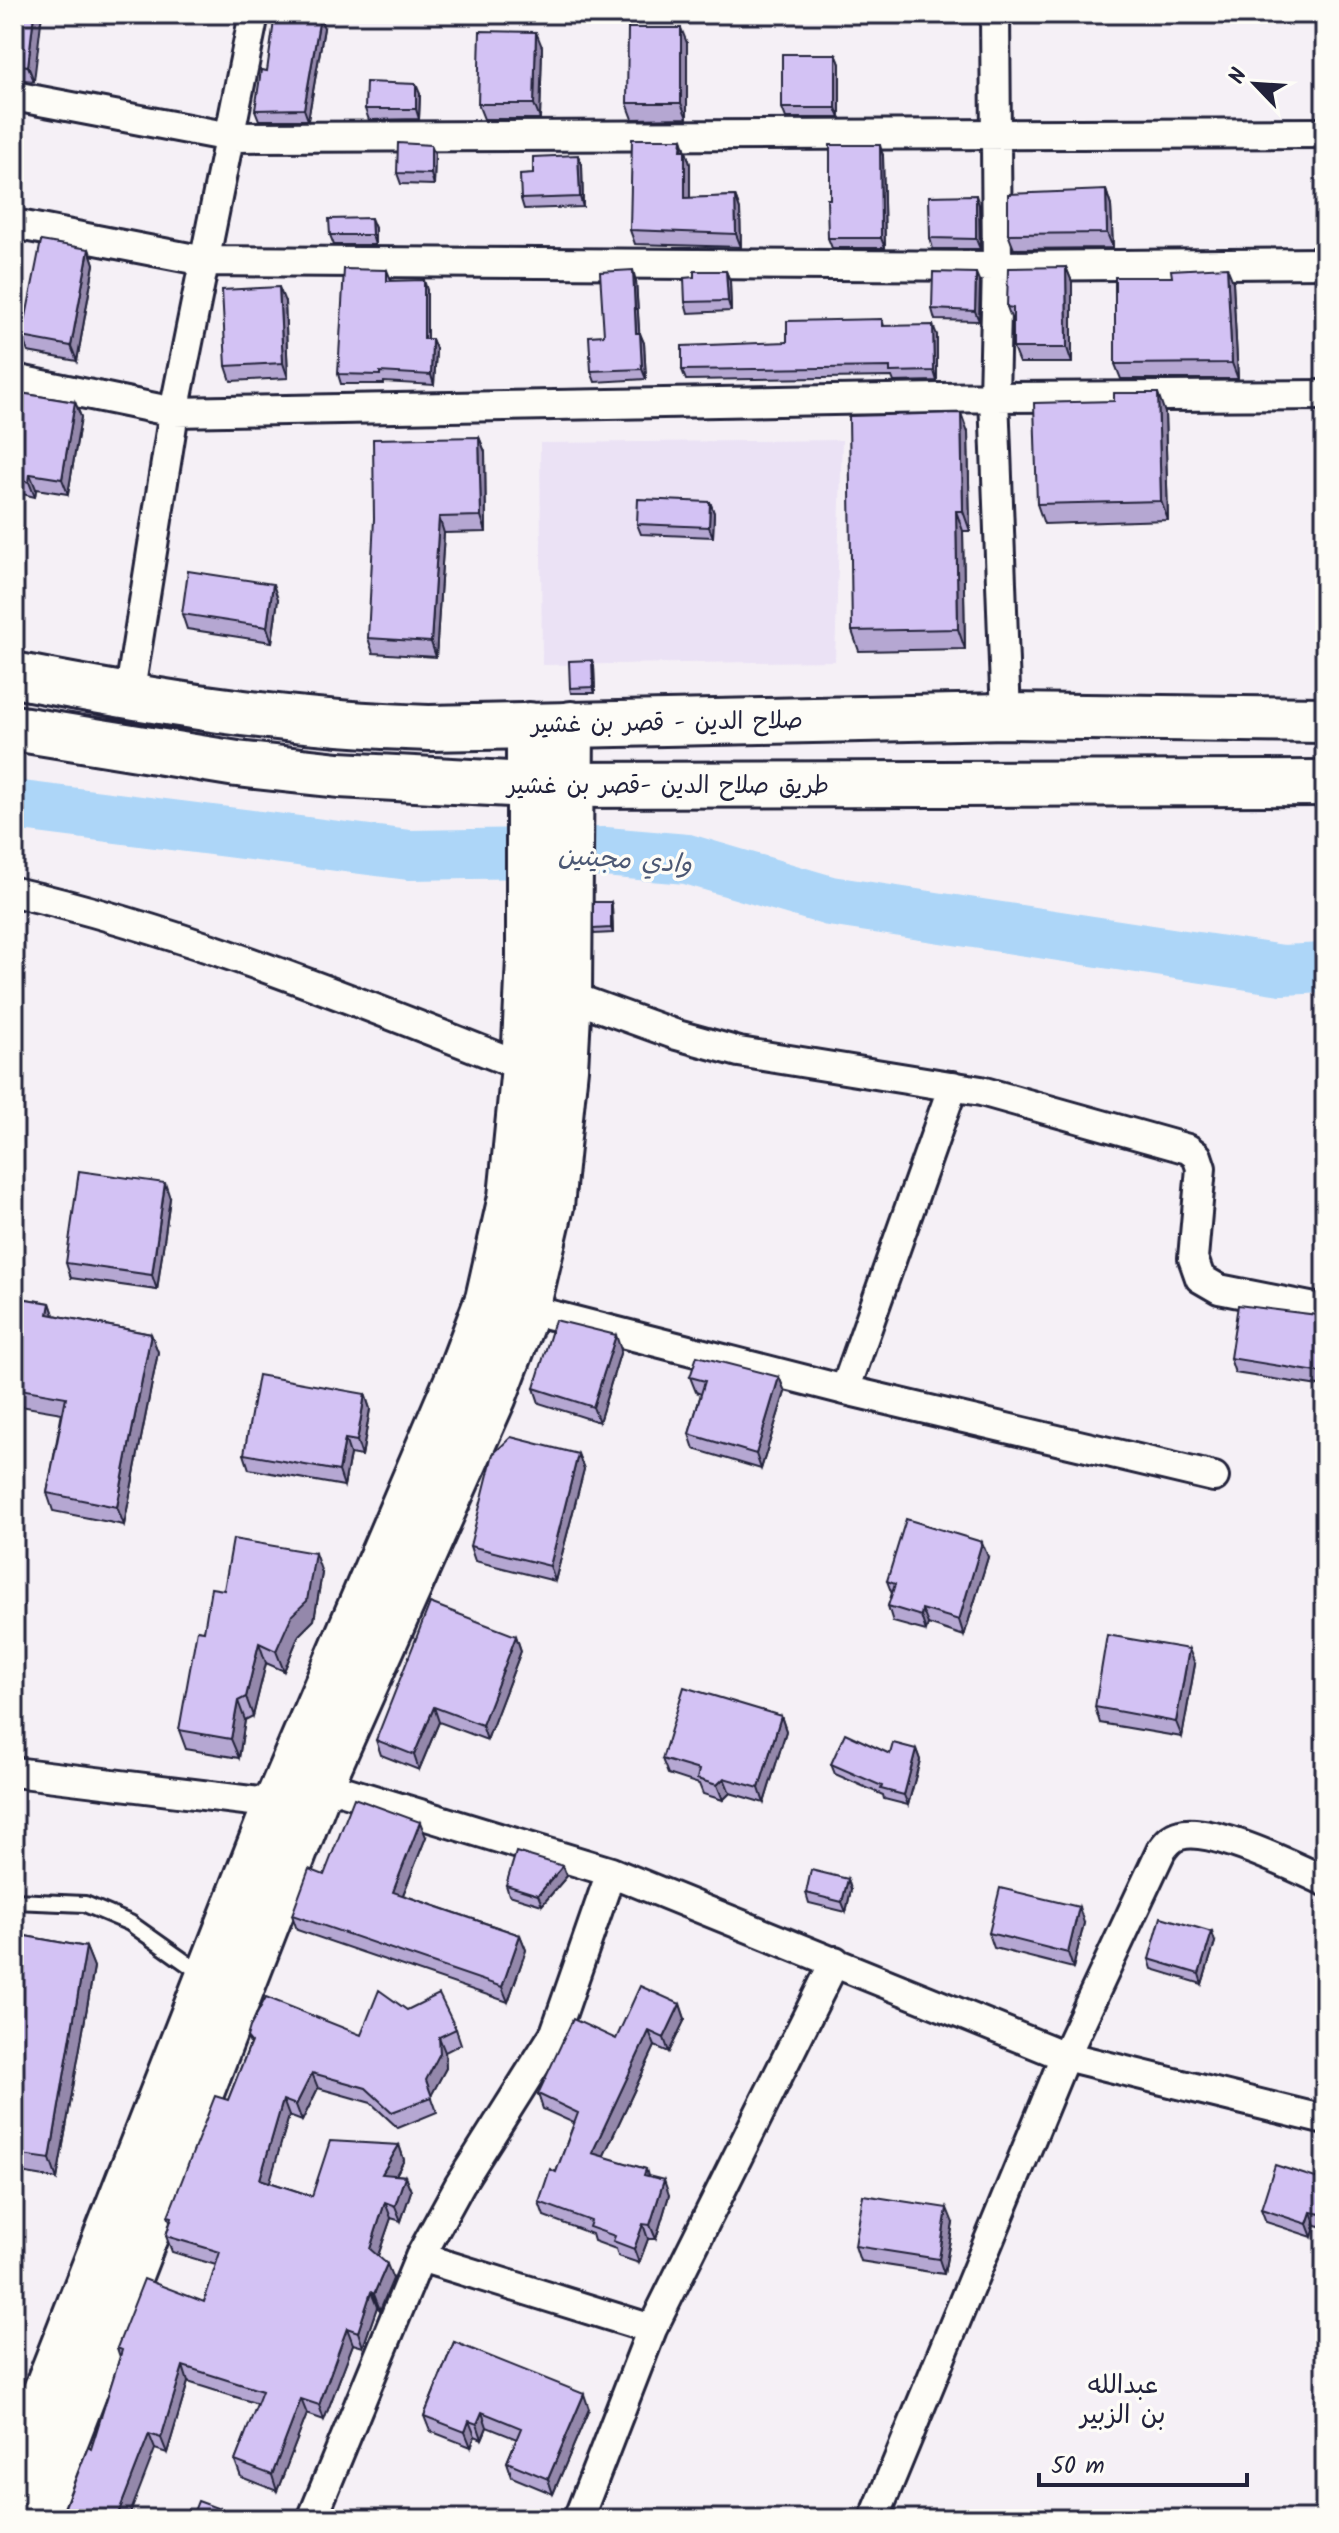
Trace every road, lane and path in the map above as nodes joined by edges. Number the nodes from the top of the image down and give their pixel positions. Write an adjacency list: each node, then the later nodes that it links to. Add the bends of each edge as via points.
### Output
1 (254, 14): 6 (street)
2 (995, 14): 5 (street)
3 (14, 96): 6 (street)
4 (1325, 133): 5 (street)
5 (997, 136): 6 (street); 10 (street)
6 (230, 137): 8 (street)
7 (14, 224): 8 (street)
8 (205, 261): 10 (street); 14 (street)
9 (1325, 263): 10 (street)
10 (997, 266): 13 (street)
11 (14, 379): 14 (street)
12 (1325, 395): 13 (street)
13 (994, 397): 14 (street); 17 (street)
14 (174, 412): 16 (street)
15 (14, 675): 16 (main road, صلاح الدين - قصر بن غشير)
16 (129, 697): 19 (main road, صلاح الدين - قصر بن غشير, via 357,726)
17 (1006, 716): 18 (main road, صلاح الدين - قصر بن غشير); 19 (main road, صلاح الدين - قصر بن غشير)
18 (1325, 720)
19 (550, 724): 22 (main road)
20 (14, 728): 22 (main road, طريق صلاح الدين -قصر بن غشير, via 237,764)
21 (1325, 783): 22 (main road, طريق صلاح الدين -قصر بن غشير)
22 (549, 803): 24 (main road)
23 (15, 900): 25 (street, via 116,918 236,957)
24 (556, 971): 25 (main road); 26 (street, via 677,1035 739,1052); 27 (main road, via 560,1140 551,1206)
25 (524, 1067): 27 (main road)
26 (953, 1086): 28 (street, via 1188,1149 1201,1168 1193,1258 1200,1278 1219,1289); 29 (street)
27 (507, 1304): 29 (street); 32 (main road, via 494,1396); 33 (main road, via 456,1383)
28 (1325, 1310)
29 (845, 1390): 30 (street)
30 (1214, 1477)
31 (14, 1772): 33 (street)
32 (321, 1784): 34 (street); 38 (main road)
33 (276, 1804): 38 (main road)
34 (611, 1872): 37 (street); 41 (street, via 555,2033)
35 (1325, 1881): 39 (street, via 1236,1844 1195,1834 1170,1840)
36 (14, 1901): 38 (lane, via 85,1904 130,1923)
37 (835, 1961): 39 (street); 42 (street)
38 (223, 1983): 43 (main road); 44 (main road)
39 (1065, 2056): 40 (street); 47 (street)
40 (1325, 2120)
41 (420, 2257): 42 (street); 45 (street)
42 (652, 2329): 46 (street)
43 (14, 2472)
44 (35, 2519)
45 (312, 2519)
46 (578, 2519)
47 (874, 2519)

